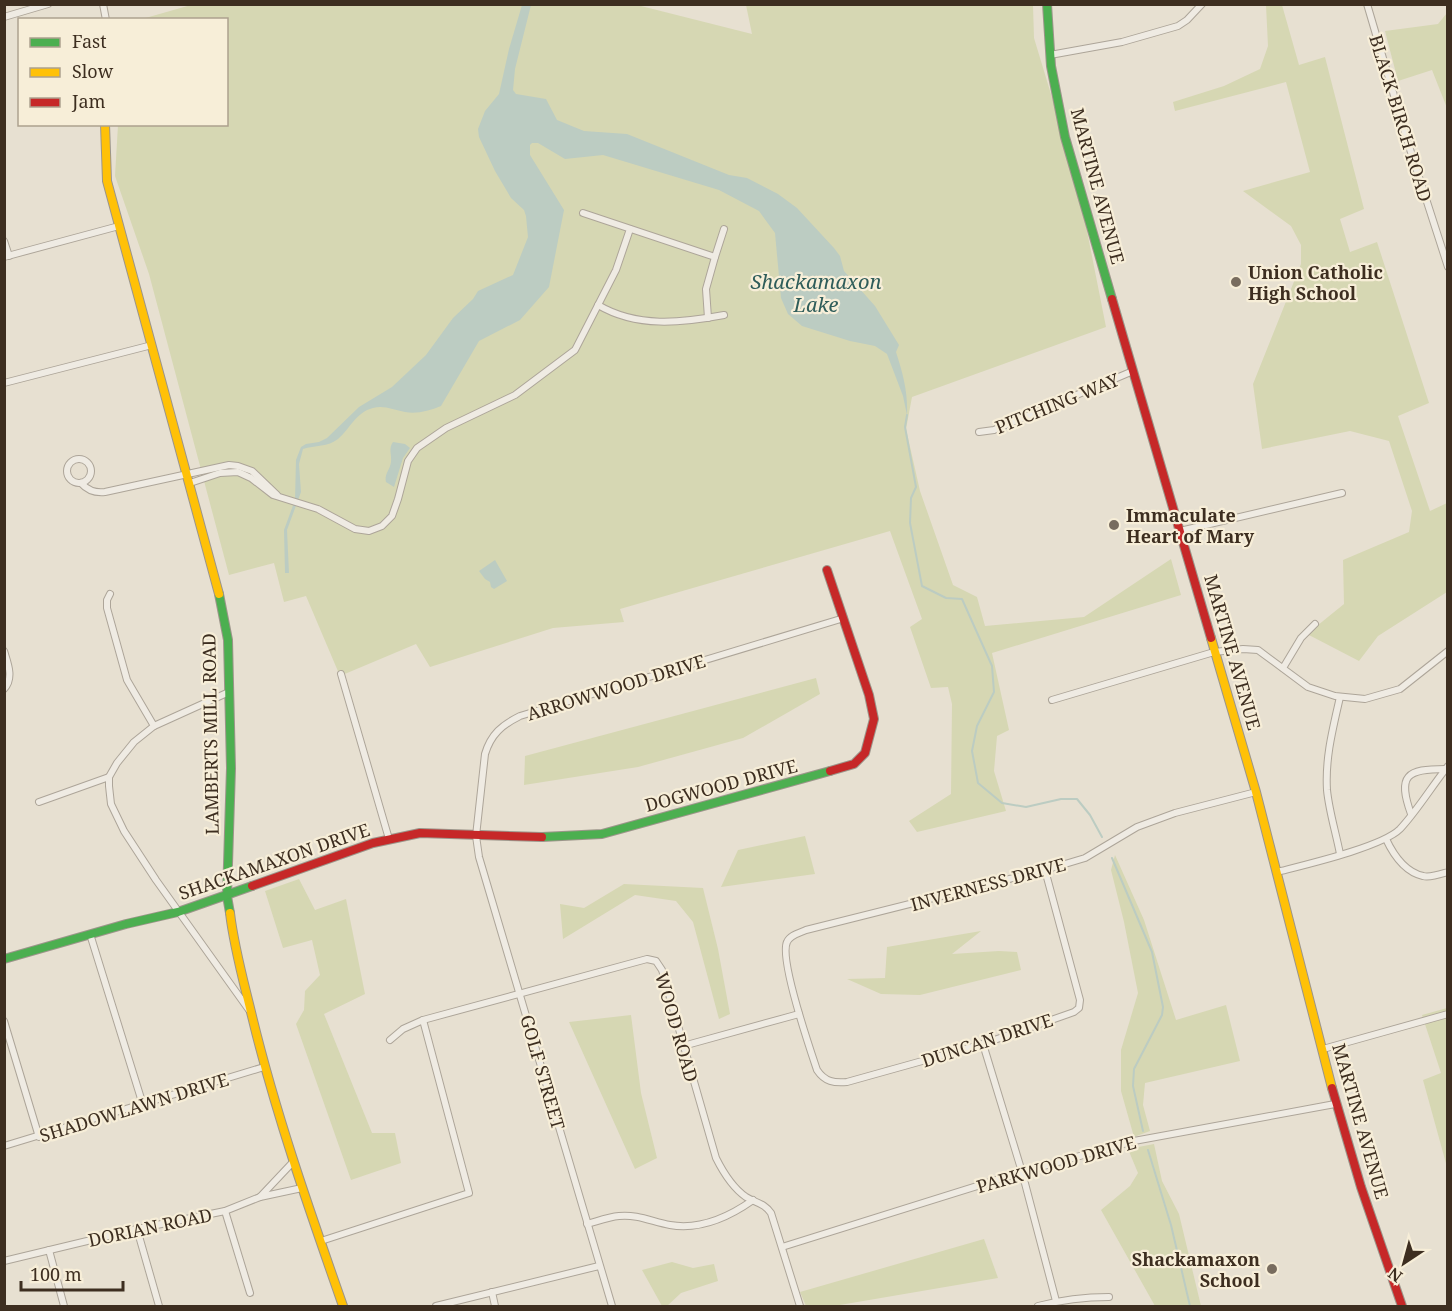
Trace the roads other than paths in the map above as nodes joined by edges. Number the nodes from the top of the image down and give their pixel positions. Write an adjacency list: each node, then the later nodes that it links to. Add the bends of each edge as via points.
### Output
1 (48, 4): 5 (street)
2 (1047, 4): 6 (street, MARTINE AVENUE)
3 (1202, 4): 6 (street, via 1178,26 1122,42)
4 (1367, 4): 15 (street, BLACK BIRCH ROAD)
5 (4, 17)
6 (1050, 55): 20 (street, MARTINE AVENUE, via 1065,137)
7 (105, 126): 9 (street, LAMBERTS MILL ROAD, via 107,181)
8 (584, 213): 10 (street)
9 (119, 226): 13 (street); 19 (street, LAMBERTS MILL ROAD)
10 (630, 229): 14 (street); 16 (street, via 616,270)
11 (724, 229): 14 (street)
12 (4, 241): 13 (street)
13 (7, 256)
14 (715, 257): 18 (street, via 706,289)
15 (1448, 267)
16 (598, 305): 18 (street, via 644,322); 23 (street, via 571,354 515,395 446,428 417,448 408,461 392,516 382,526 369,531 356,529 318,509 280,498 238,472)
17 (724, 315): 18 (street)
18 (708, 318)
19 (152, 345): 21 (street); 23 (street, LAMBERTS MILL ROAD)
20 (1133, 371): 22 (street, PITCHING WAY, via 994,430); 26 (street, MARTINE AVENUE)
21 (4, 383)
22 (979, 432)
23 (189, 479): 24 (street, via 96,493); 37 (street, LAMBERTS MILL ROAD, via 227,633)
24 (81, 483): 24 (street, via 89,478 91,470 84,460 76,459 66,471 70,480)
25 (1342, 493): 26 (street)
26 (1180, 531): 32 (street, MARTINE AVENUE)
27 (827, 570): 29 (street, DOGWOOD DRIVE)
28 (110, 594): 40 (street, via 107,608 127,680)
29 (844, 618): 46 (street, ARROWWOOD DRIVE, via 510,721 488,743); 46 (street, DOGWOOD DRIVE, via 874,719 865,753 854,764 602,834)
30 (1315, 624): 34 (street)
31 (4, 651): 36 (street, via 10,670 9,684)
32 (1215, 651): 34 (street, via 1258,650); 39 (street); 43 (street, MARTINE AVENUE)
33 (1448, 651): 38 (street, via 1400,689 1365,699)
34 (1283, 668): 38 (street, via 1308,687)
35 (340, 674): 48 (street, SHACKAMAXON DRIVE)
36 (4, 689)
37 (229, 692): 40 (street); 53 (street, LAMBERTS MILL ROAD, via 231,768)
38 (1340, 697): 49 (street, via 1326,777)
39 (1052, 700)
40 (154, 726): 42 (street, via 134,742)
41 (1446, 767): 45 (street); 45 (street, via 1423,769 1409,777 1404,795)
42 (109, 777): 44 (street); 54 (street, via 111,804 124,831)
43 (1256, 792): 50 (street, INVERNESS DRIVE, via 1137,827 1085,858); 51 (street, MARTINE AVENUE)
44 (39, 802)
45 (1411, 814): 47 (street, via 1399,830)
46 (476, 837): 48 (street, DOGWOOD DRIVE, via 420,834); 57 (street, GOLF STREET)
47 (1386, 838): 49 (street); 52 (street, via 1393,854 1424,877)
48 (388, 839): 53 (street, SHACKAMAXON DRIVE)
49 (1340, 854): 51 (street)
50 (1045, 870): 59 (street, INVERNESS DRIVE, via 790,937 786,959); 64 (street, DUNCAN DRIVE, via 1079,1008)
51 (1277, 872): 66 (street, MARTINE AVENUE)
52 (1448, 872)
53 (226, 896): 54 (street, SHACKAMAXON DRIVE); 58 (street, LAMBERTS MILL ROAD)
54 (178, 912): 55 (street, SHACKAMAXON DRIVE); 58 (street)
55 (90, 934): 56 (street, SHACKAMAXON DRIVE); 68 (street)
56 (4, 959)
57 (520, 992): 61 (street, WOOD ROAD); 65 (street, WOOD ROAD, via 646,959 656,961); 78 (street, GOLF STREET)
58 (251, 1013): 67 (street, LAMBERTS MILL ROAD)
59 (799, 1014): 64 (street, DUNCAN DRIVE, via 817,1070 833,1083); 65 (street)
60 (1448, 1014): 66 (street)
61 (423, 1020): 63 (street, WOOD ROAD); 80 (street, via 469,1193)
62 (4, 1021): 70 (street)
63 (390, 1040)
64 (983, 1044): 73 (street)
65 (683, 1046): 76 (street, WOOD ROAD, via 716,1158 725,1176)
66 (1323, 1049): 69 (street, MARTINE AVENUE)
67 (264, 1067): 68 (street, SHADOWLAWN DRIVE); 72 (street, LAMBERTS MILL ROAD)
68 (143, 1104): 70 (street, SHADOWLAWN DRIVE)
69 (1335, 1104): 73 (street, PARKWOOD DRIVE, via 1134,1141); 97 (street, MARTINE AVENUE)
70 (39, 1137): 71 (street, SHADOWLAWN DRIVE)
71 (4, 1146)
72 (294, 1162): 74 (street, LAMBERTS MILL ROAD); 75 (street, DORIAN ROAD)
73 (1022, 1172): 81 (street, PARKWOOD DRIVE); 88 (street)
74 (302, 1188): 75 (street, DORIAN ROAD); 80 (street, LAMBERTS MILL ROAD)
75 (260, 1197): 77 (street, DORIAN ROAD)
76 (753, 1200): 78 (street, via 725,1216 695,1226 669,1225 630,1215); 81 (street, WOOD ROAD, via 771,1213)
77 (225, 1211): 79 (street, DORIAN ROAD); 86 (street)
78 (587, 1224): 84 (street, GOLF STREET)
79 (137, 1229): 82 (street, DORIAN ROAD); 90 (street)
80 (321, 1241): 91 (street, LAMBERTS MILL ROAD)
81 (782, 1247): 95 (street, WOOD ROAD)
82 (49, 1250): 83 (street, DORIAN ROAD); 89 (street)
83 (4, 1261)
84 (599, 1266): 85 (street); 94 (street, GOLF STREET)
85 (492, 1292): 92 (street); 93 (street)
86 (249, 1293)
87 (1109, 1297): 88 (street)
88 (1056, 1301): 96 (street)
89 (64, 1306)
90 (159, 1306)
91 (343, 1306)
92 (436, 1306)
93 (495, 1306)
94 (612, 1306)
95 (800, 1306)
96 (1038, 1306)
97 (1402, 1306)

